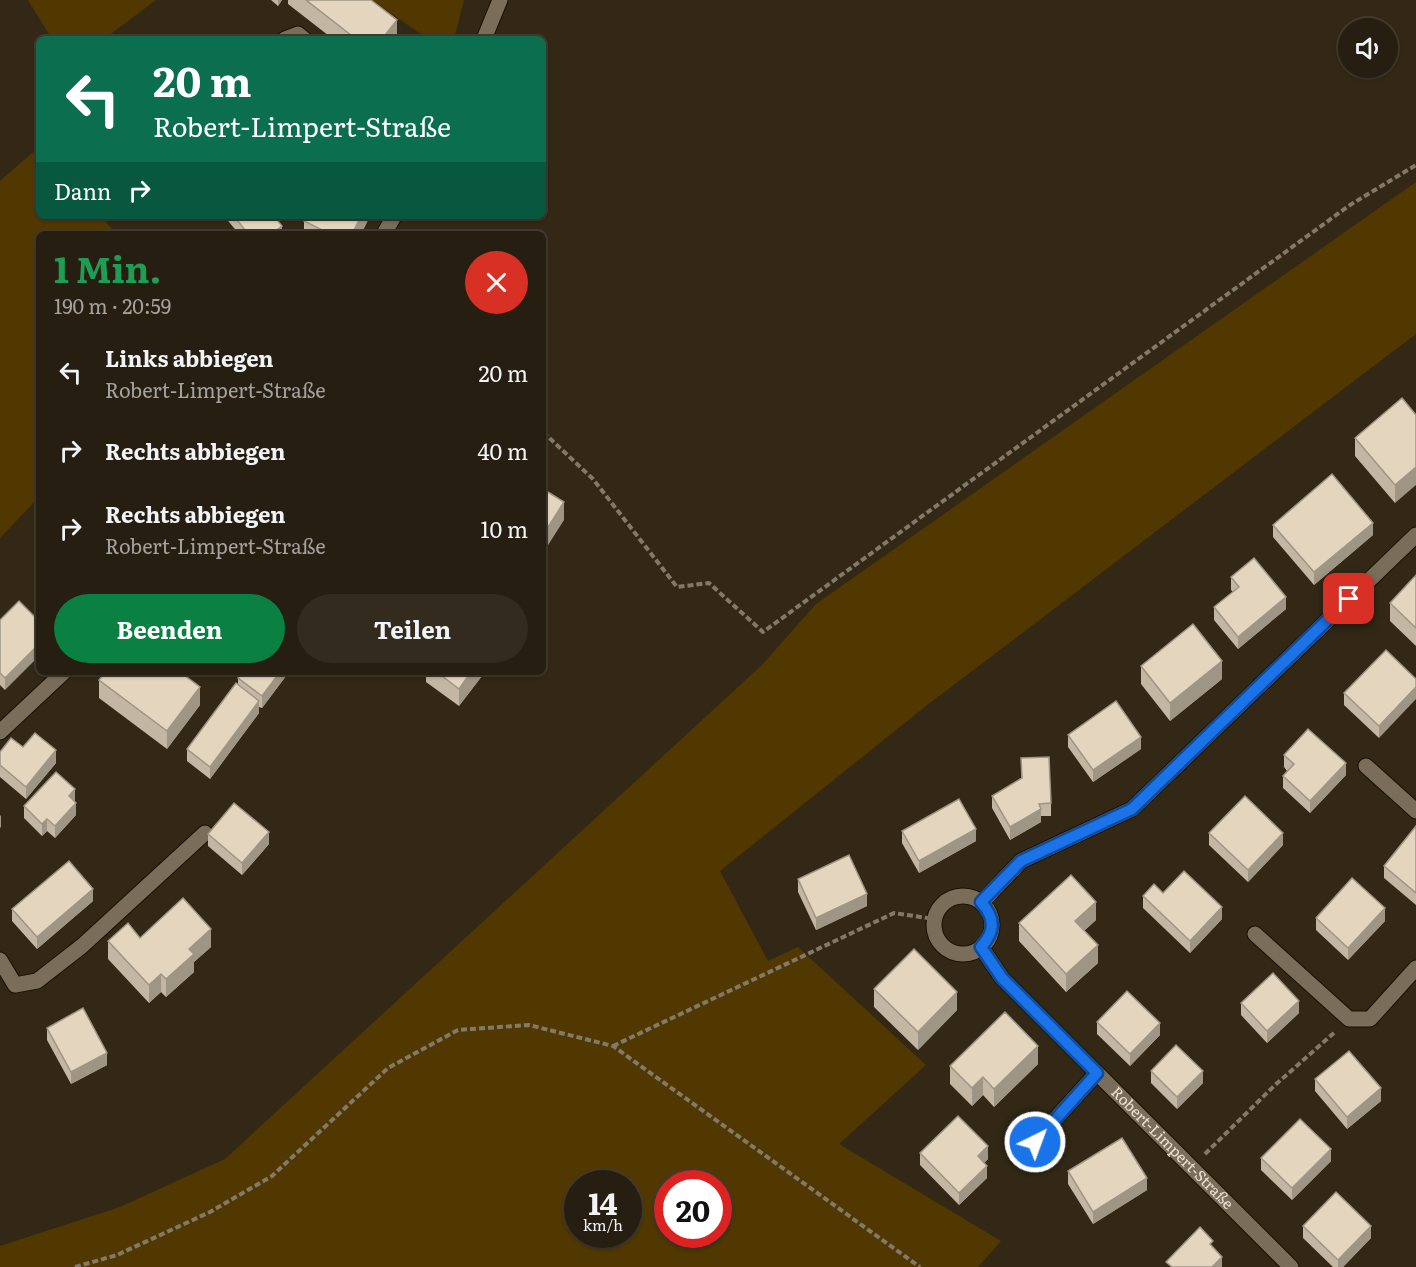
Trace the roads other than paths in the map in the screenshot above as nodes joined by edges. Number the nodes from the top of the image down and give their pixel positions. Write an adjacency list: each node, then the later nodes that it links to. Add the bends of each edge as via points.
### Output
1 (500, 0): 2 (street)
2 (485, 36)
3 (1416, 535): 9 (street, via 1132,809 1021,861)
4 (61, 675): 5 (street)
5 (0, 732)
6 (1366, 766): 7 (street)
7 (1416, 811)
8 (205, 833): 12 (street, via 82,946 37,981 15,985)
9 (981, 902): 11 (street, via 992,919 992,930); 11 (street, via 963,895 953,897 937,910 934,920 937,939 952,952 962,954)
10 (1255, 934): 13 (street, via 1349,1019 1370,1019)
11 (981, 947): 14 (street, Robert-Limpert-Straße, via 1002,978)
12 (0, 960)
13 (1416, 969)
14 (1097, 1073): 15 (street); 16 (street, Robert-Limpert-Straße, via 1192,1167)
15 (1019, 1159)
16 (1281, 1264)

